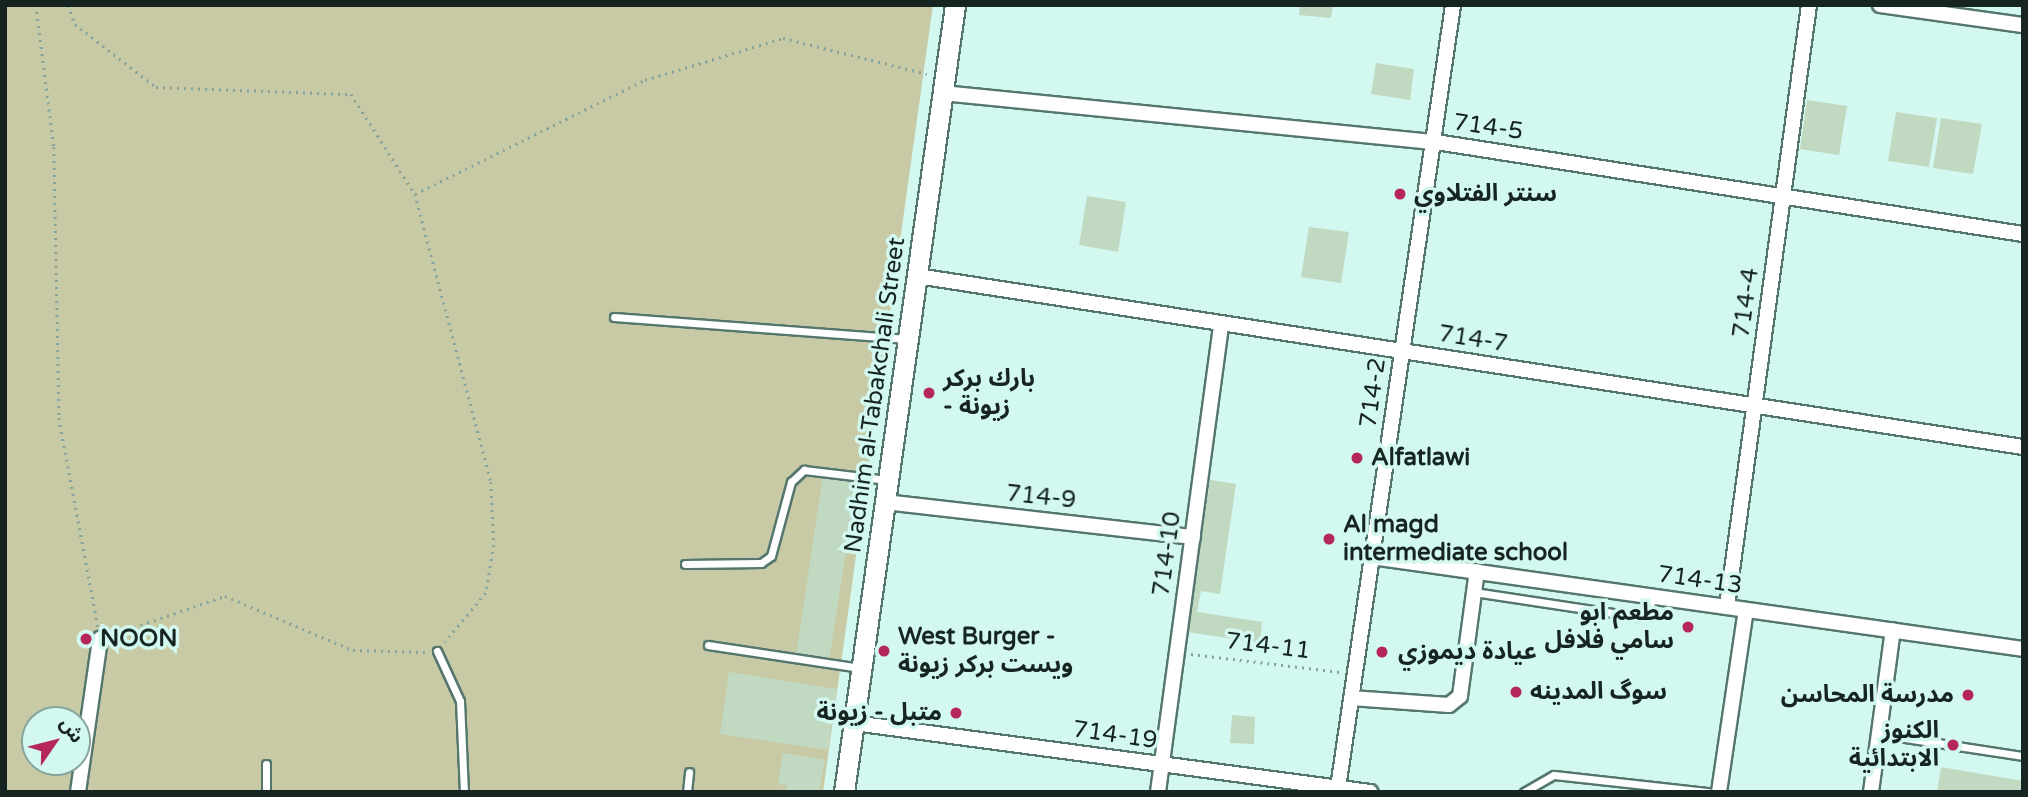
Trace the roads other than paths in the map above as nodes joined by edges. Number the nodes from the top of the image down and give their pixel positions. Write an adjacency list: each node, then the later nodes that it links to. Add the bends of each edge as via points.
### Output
1 (955, 5): 6 (main road, Nadhim al-Tabakchali Street)
2 (1453, 5): 7 (street, 714-2)
3 (1809, 5): 8 (street, 714-4)
4 (1880, 5): 5 (street)
5 (2023, 25)
6 (943, 86): 7 (street, 714-5); 10 (main road, Nadhim al-Tabakchali Street)
7 (1436, 142): 8 (street, 714-5); 14 (street, 714-2)
8 (1785, 193): 9 (street, 714-5); 15 (street, 714-4)
9 (2023, 234)
10 (917, 276): 12 (street, 714-7); 13 (main road, Nadhim al-Tabakchali Street)
11 (614, 317): 13 (lane)
12 (1221, 323): 14 (street, 714-7); 19 (street, 714-10)
13 (908, 339): 17 (main road, Nadhim al-Tabakchali Street)
14 (1402, 351): 15 (street, 714-7); 20 (street, 714-2)
15 (1754, 405): 16 (street, 714-7); 25 (street, 714-4)
16 (2023, 447)
17 (888, 480): 18 (main road, Nadhim al-Tabakchali Street); 21 (lane, via 804,471 791,482 771,556 761,564)
18 (885, 502): 19 (street, 714-9); 32 (main road, Nadhim al-Tabakchali Street)
19 (1192, 537): 38 (street, 714-10)
20 (1372, 557): 22 (street, 714-13); 33 (street, 714-2)
21 (685, 565)
22 (1477, 571): 23 (street); 24 (street, 714-13)
23 (1474, 592): 24 (lane, via 1639,617); 33 (street, via 1455,701)
24 (1656, 597): 25 (street, 714-13)
25 (1727, 607): 26 (street, 714-13)
26 (1745, 610): 27 (street, 714-13); 50 (street)
27 (1893, 630): 30 (street, 714-13); 35 (street)
28 (100, 639): 41 (street)
29 (708, 645): 32 (lane)
30 (2023, 649)
31 (437, 652): 43 (lane, via 460,701)
32 (861, 668): 34 (main road, Nadhim al-Tabakchali Street)
33 (1351, 698): 40 (street, 714-2)
34 (854, 723): 38 (street, 714-19); 45 (main road, Nadhim al-Tabakchali Street)
35 (1879, 734): 36 (lane); 51 (street)
36 (2023, 757)
37 (266, 764): 42 (lane)
38 (1162, 764): 40 (street, 714-19); 46 (street, 714-10)
39 (689, 772): 44 (lane)
40 (1338, 788): 47 (street, 714-19)
41 (78, 792)
42 (266, 792)
43 (464, 792)
44 (687, 792)
45 (844, 792)
46 (1158, 792)
47 (1370, 792)
48 (1524, 792): 49 (lane, via 1554,775)
49 (1709, 792)
50 (1718, 792)
51 (1871, 792)

